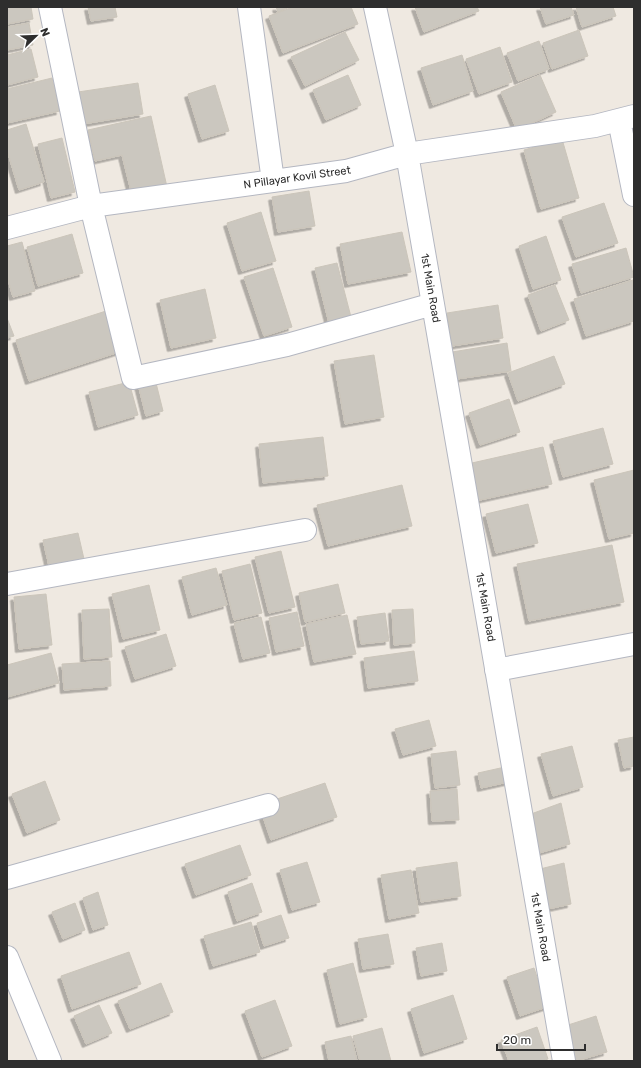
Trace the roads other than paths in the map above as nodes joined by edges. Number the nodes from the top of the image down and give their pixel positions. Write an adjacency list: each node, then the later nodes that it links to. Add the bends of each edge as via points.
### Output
1 (50, 7): 8 (street)
2 (249, 7): 6 (street)
3 (375, 7): 5 (street, 1st Main Road)
4 (626, 118): 5 (street, N Pillayar Kovil Street, via 595,126); 7 (street)
5 (407, 154): 6 (street, N Pillayar Kovil Street, via 346,171); 10 (street, 1st Main Road)
6 (273, 181): 8 (street, N Pillayar Kovil Street)
7 (634, 195)
8 (91, 206): 9 (street, N Pillayar Kovil Street); 10 (street, via 133,378 287,345)
9 (7, 228)
10 (433, 304): 14 (street, 1st Main Road)
11 (305, 530): 12 (street)
12 (7, 584)
13 (634, 644): 14 (street)
14 (496, 670): 19 (street, 1st Main Road)
15 (268, 805): 16 (street)
16 (7, 878)
17 (7, 957): 18 (street)
18 (50, 1061)
19 (564, 1061)

